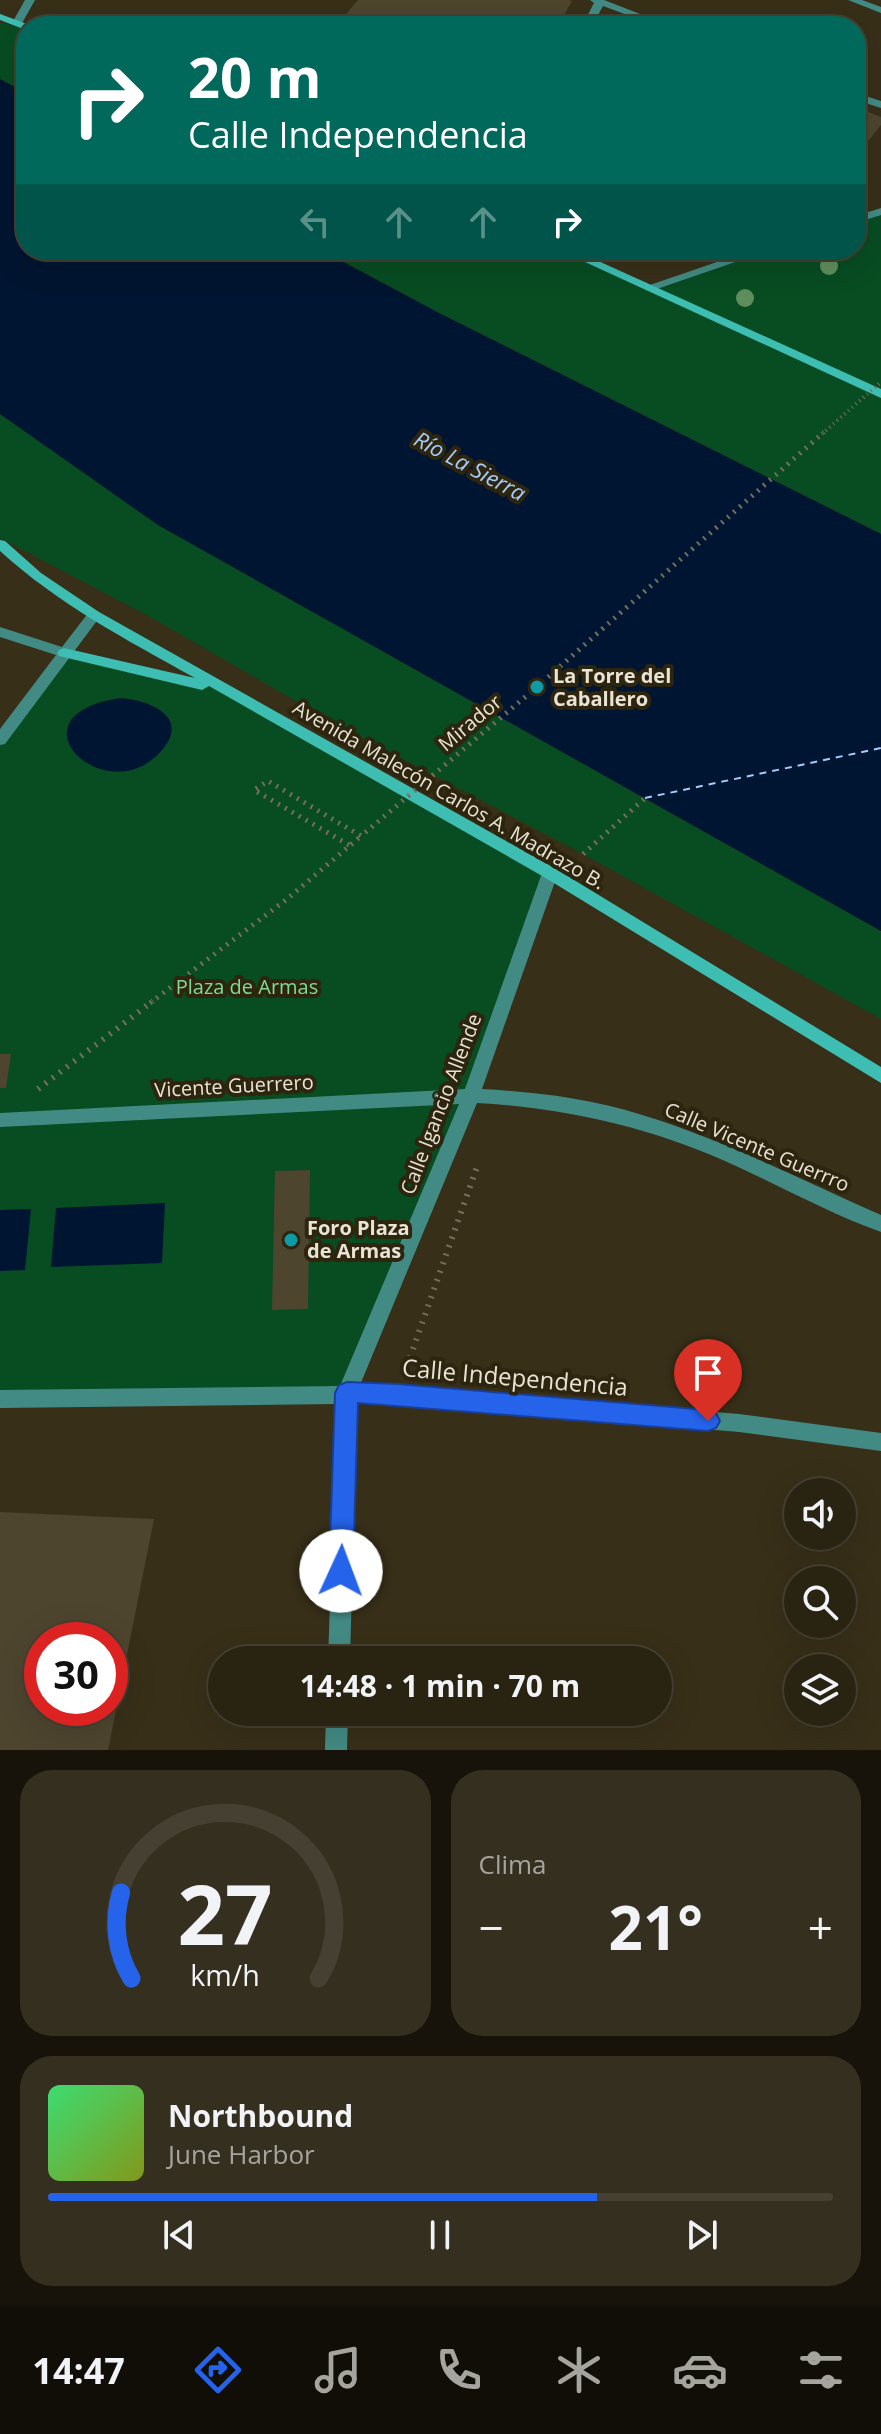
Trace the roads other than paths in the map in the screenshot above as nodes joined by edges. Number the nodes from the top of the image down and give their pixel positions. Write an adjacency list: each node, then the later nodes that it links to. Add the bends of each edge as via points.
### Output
1 (854, 0): 3 (street)
2 (598, 1): 4 (street)
3 (881, 10)
4 (639, 16)
5 (588, 260): 7 (main road)
6 (733, 260): 7 (street)
7 (650, 287): 8 (main road)
8 (881, 394)
9 (0, 544): 11 (main road, Avenida Malecón Carlos A. Madrazo B.)
10 (0, 558): 11 (main road)
11 (36, 576): 12 (main road, Avenida Malecón Carlos A. Madrazo B.)
12 (94, 615): 14 (street); 15 (main road, Avenida Malecón Carlos A. Madrazo B.)
13 (0, 632): 14 (street)
14 (64, 653): 15 (main road); 16 (street)
15 (221, 689): 17 (main road, Avenida Malecón Carlos A. Madrazo B.)
16 (0, 740)
17 (550, 873): 18 (main road, Avenida Malecón Carlos A. Madrazo B.); 19 (street, Calle Igancio Allende)
18 (881, 1076)
19 (471, 1096): 20 (street, Vicente Guerrero); 21 (street, Calle Vicente Guerrro, via 559,1103 638,1121); 22 (street, Calle Igancio Allende)
20 (0, 1120)
21 (881, 1224)
22 (347, 1393): 23 (street, Calle Independencia); 24 (street, Calle Independencia, via 739,1423); 25 (street)
23 (0, 1399)
24 (881, 1442)
25 (339, 1646)
26 (337, 1726): 27 (street)
27 (336, 1750)

